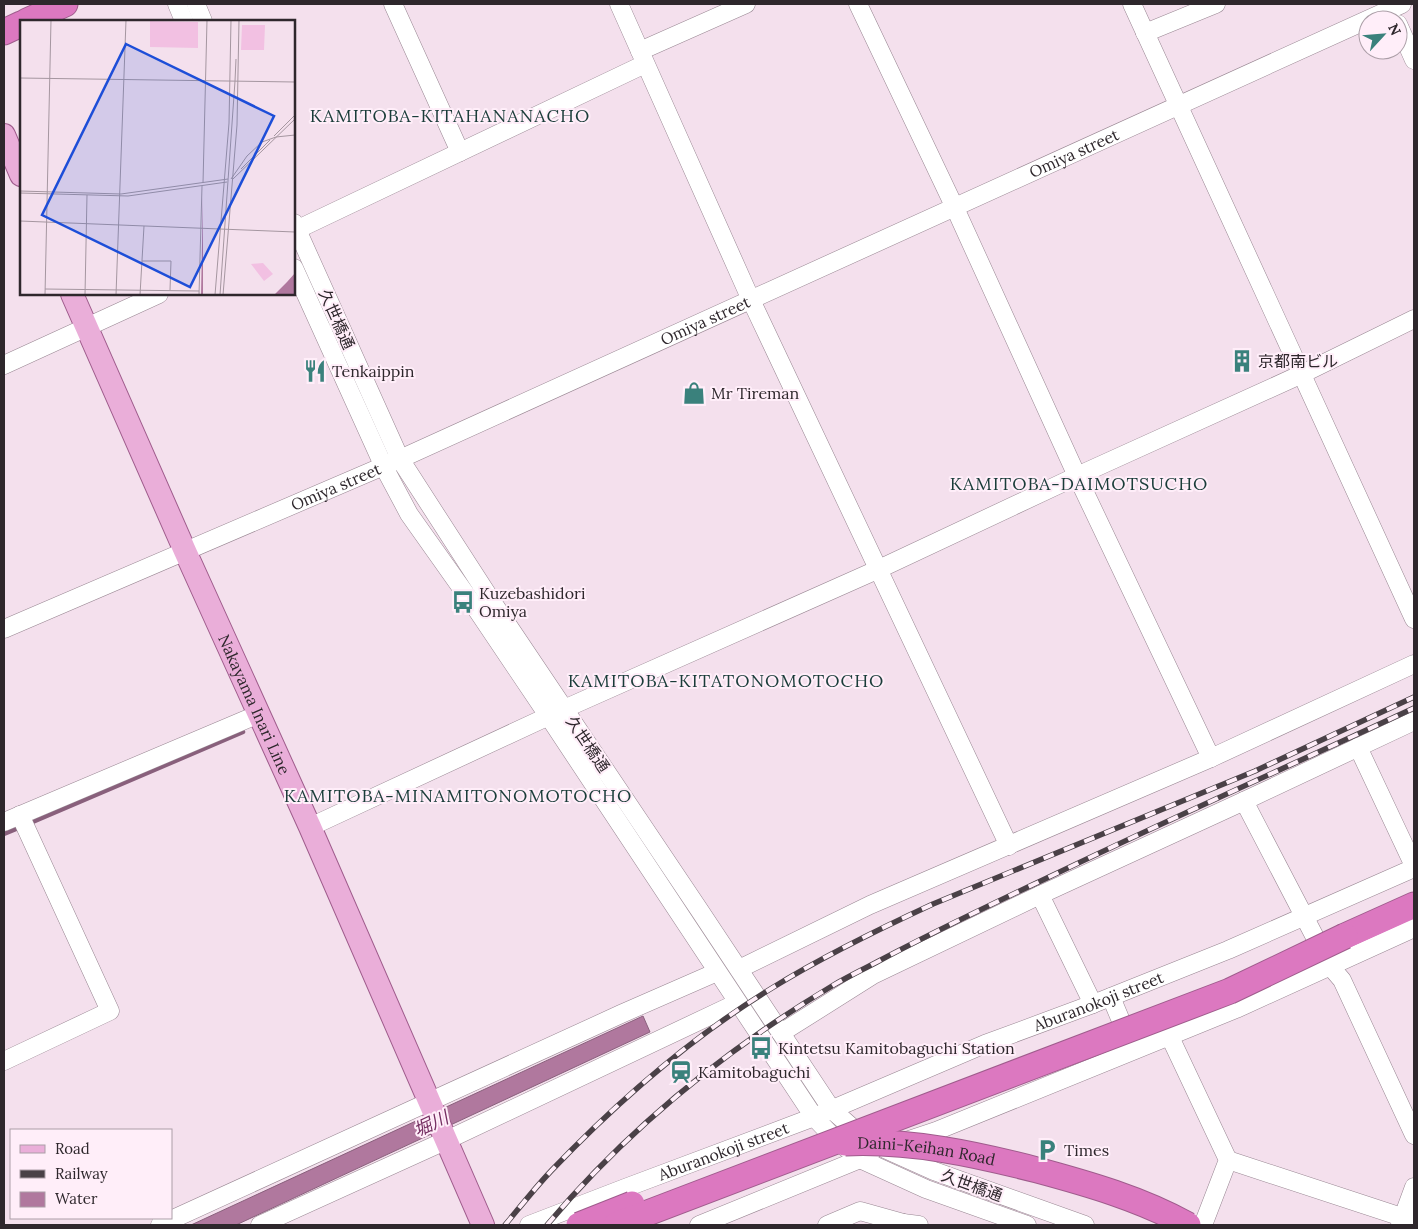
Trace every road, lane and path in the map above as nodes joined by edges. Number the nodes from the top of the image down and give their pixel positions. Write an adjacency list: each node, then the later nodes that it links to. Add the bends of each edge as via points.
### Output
1 (65, 4): 10 (highway)
2 (176, 4): 11 (street)
3 (196, 4): 12 (street)
4 (392, 4): 22 (street)
5 (619, 4): 18 (street)
6 (746, 4): 18 (street)
7 (858, 4): 24 (street)
8 (1132, 4): 16 (street)
9 (1216, 4): 16 (street)
10 (29, 20)
11 (184, 20)
12 (203, 20)
13 (20, 24): 15 (highway)
14 (1358, 28): 20 (street, Omiya street)
15 (4, 32)
16 (1146, 33): 20 (street)
17 (1408, 45): 19 (street)
18 (643, 58): 22 (street); 29 (street)
19 (1414, 60)
20 (1178, 106): 24 (street, Omiya street); 35 (street)
21 (4, 135): 23 (main road)
22 (460, 152): 25 (street)
23 (20, 173)
24 (955, 208): 29 (street, Omiya street); 38 (street)
25 (295, 228): 32 (street, 久世橋通)
26 (295, 270): 33 (street, 久世橋通)
27 (72, 295): 31 (main road, Nakayama Inari Line)
28 (157, 295): 31 (street)
29 (751, 300): 36 (street, Omiya street); 40 (street)
30 (1414, 320): 35 (street)
31 (87, 328): 34 (street); 39 (main road, Nakayama Inari Line)
32 (343, 332): 33 (street); 36 (street, 久世橋通)
33 (326, 340): 37 (street, 久世橋通)
34 (4, 365)
35 (1302, 374): 38 (street); 42 (street)
36 (400, 459): 37 (street, Omiya street); 41 (street, 久世橋通)
37 (384, 466): 39 (street, Omiya street); 41 (street, 久世橋通, via 409,514)
38 (1077, 476): 40 (street); 49 (street)
39 (185, 550): 43 (street, Omiya street); 46 (main road, Nakayama Inari Line)
40 (879, 570): 45 (street); 56 (street)
41 (484, 605): 45 (street, 久世橋通)
42 (1414, 619)
43 (4, 629)
44 (1414, 664): 49 (street)
45 (557, 713): 51 (street, 久世橋通); 53 (street, 久世橋通); 55 (street)
46 (259, 714): 52 (street); 55 (main road, Nakayama Inari Line)
47 (1414, 721): 48 (street)
48 (1358, 747): 50 (street); 57 (street)
49 (1211, 758): 56 (street)
50 (1244, 801): 58 (street); 61 (street)
51 (631, 808): 53 (street); 60 (street, 久世橋通)
52 (20, 815): 54 (street); 73 (street, via 110,1011)
53 (616, 818): 62 (street, 久世橋通)
54 (4, 822)
55 (310, 827): 74 (main road, Nakayama Inari Line)
56 (1009, 846): 65 (street, via 870,905)
57 (1414, 867): 61 (street, Aburanokoji street)
58 (1040, 894): 69 (street); 70 (street, via 873,975)
59 (1414, 905): 90 (highway, bridge, via 1230,991)
60 (698, 908): 62 (street); 65 (street, 久世橋通)
61 (1304, 916): 64 (street); 67 (street, Aburanokoji street)
62 (682, 918): 66 (street, 久世橋通)
63 (1414, 928): 64 (street)
64 (1330, 966): 71 (street); 77 (street, via 1342,980)
65 (739, 969): 70 (street, 久世橋通)
66 (717, 972): 68 (street, 久世橋通); 74 (street)
67 (1111, 997): 69 (street, Aburanokoji street); 72 (street)
68 (737, 1003): 76 (street, 久世橋通); 78 (street)
69 (1093, 1004): 75 (street, Aburanokoji street, via 985,1044)
70 (781, 1033): 75 (street, 久世橋通)
71 (1170, 1037): 72 (street); 81 (street)
72 (1133, 1052): 79 (street)
73 (4, 1061)
74 (431, 1104): 78 (main road, Nakayama Inari Line); 85 (street)
75 (832, 1110): 76 (street, Aburanokoji street); 79 (street, 久世橋通, via 854,1130)
76 (814, 1118): 80 (street, 久世橋通); 88 (street, Aburanokoji street)
77 (1414, 1135)
78 (446, 1138): 86 (street); 87 (main road, Nakayama Inari Line)
79 (885, 1149): 80 (street); 83 (street, 久世橋通)
80 (860, 1159): 91 (street); 94 (street, 久世橋通, via 926,1189)
81 (1228, 1160): 84 (street); 97 (street)
82 (1414, 1187): 84 (street)
83 (1042, 1218): 95 (street, 久世橋通)
84 (1406, 1221)
85 (160, 1225)
86 (260, 1225)
87 (484, 1225)
88 (529, 1225)
89 (579, 1225): 96 (highway, Daini-Keihan Road, bridge, via 745,1161 820,1144 860,1142 991,1158 1137,1200)
90 (616, 1225)
91 (698, 1225)
92 (828, 1225): 93 (street, via 860,1211)
93 (909, 1225)
94 (1027, 1225)
95 (1085, 1225)
96 (1188, 1225)
97 (1203, 1225)

